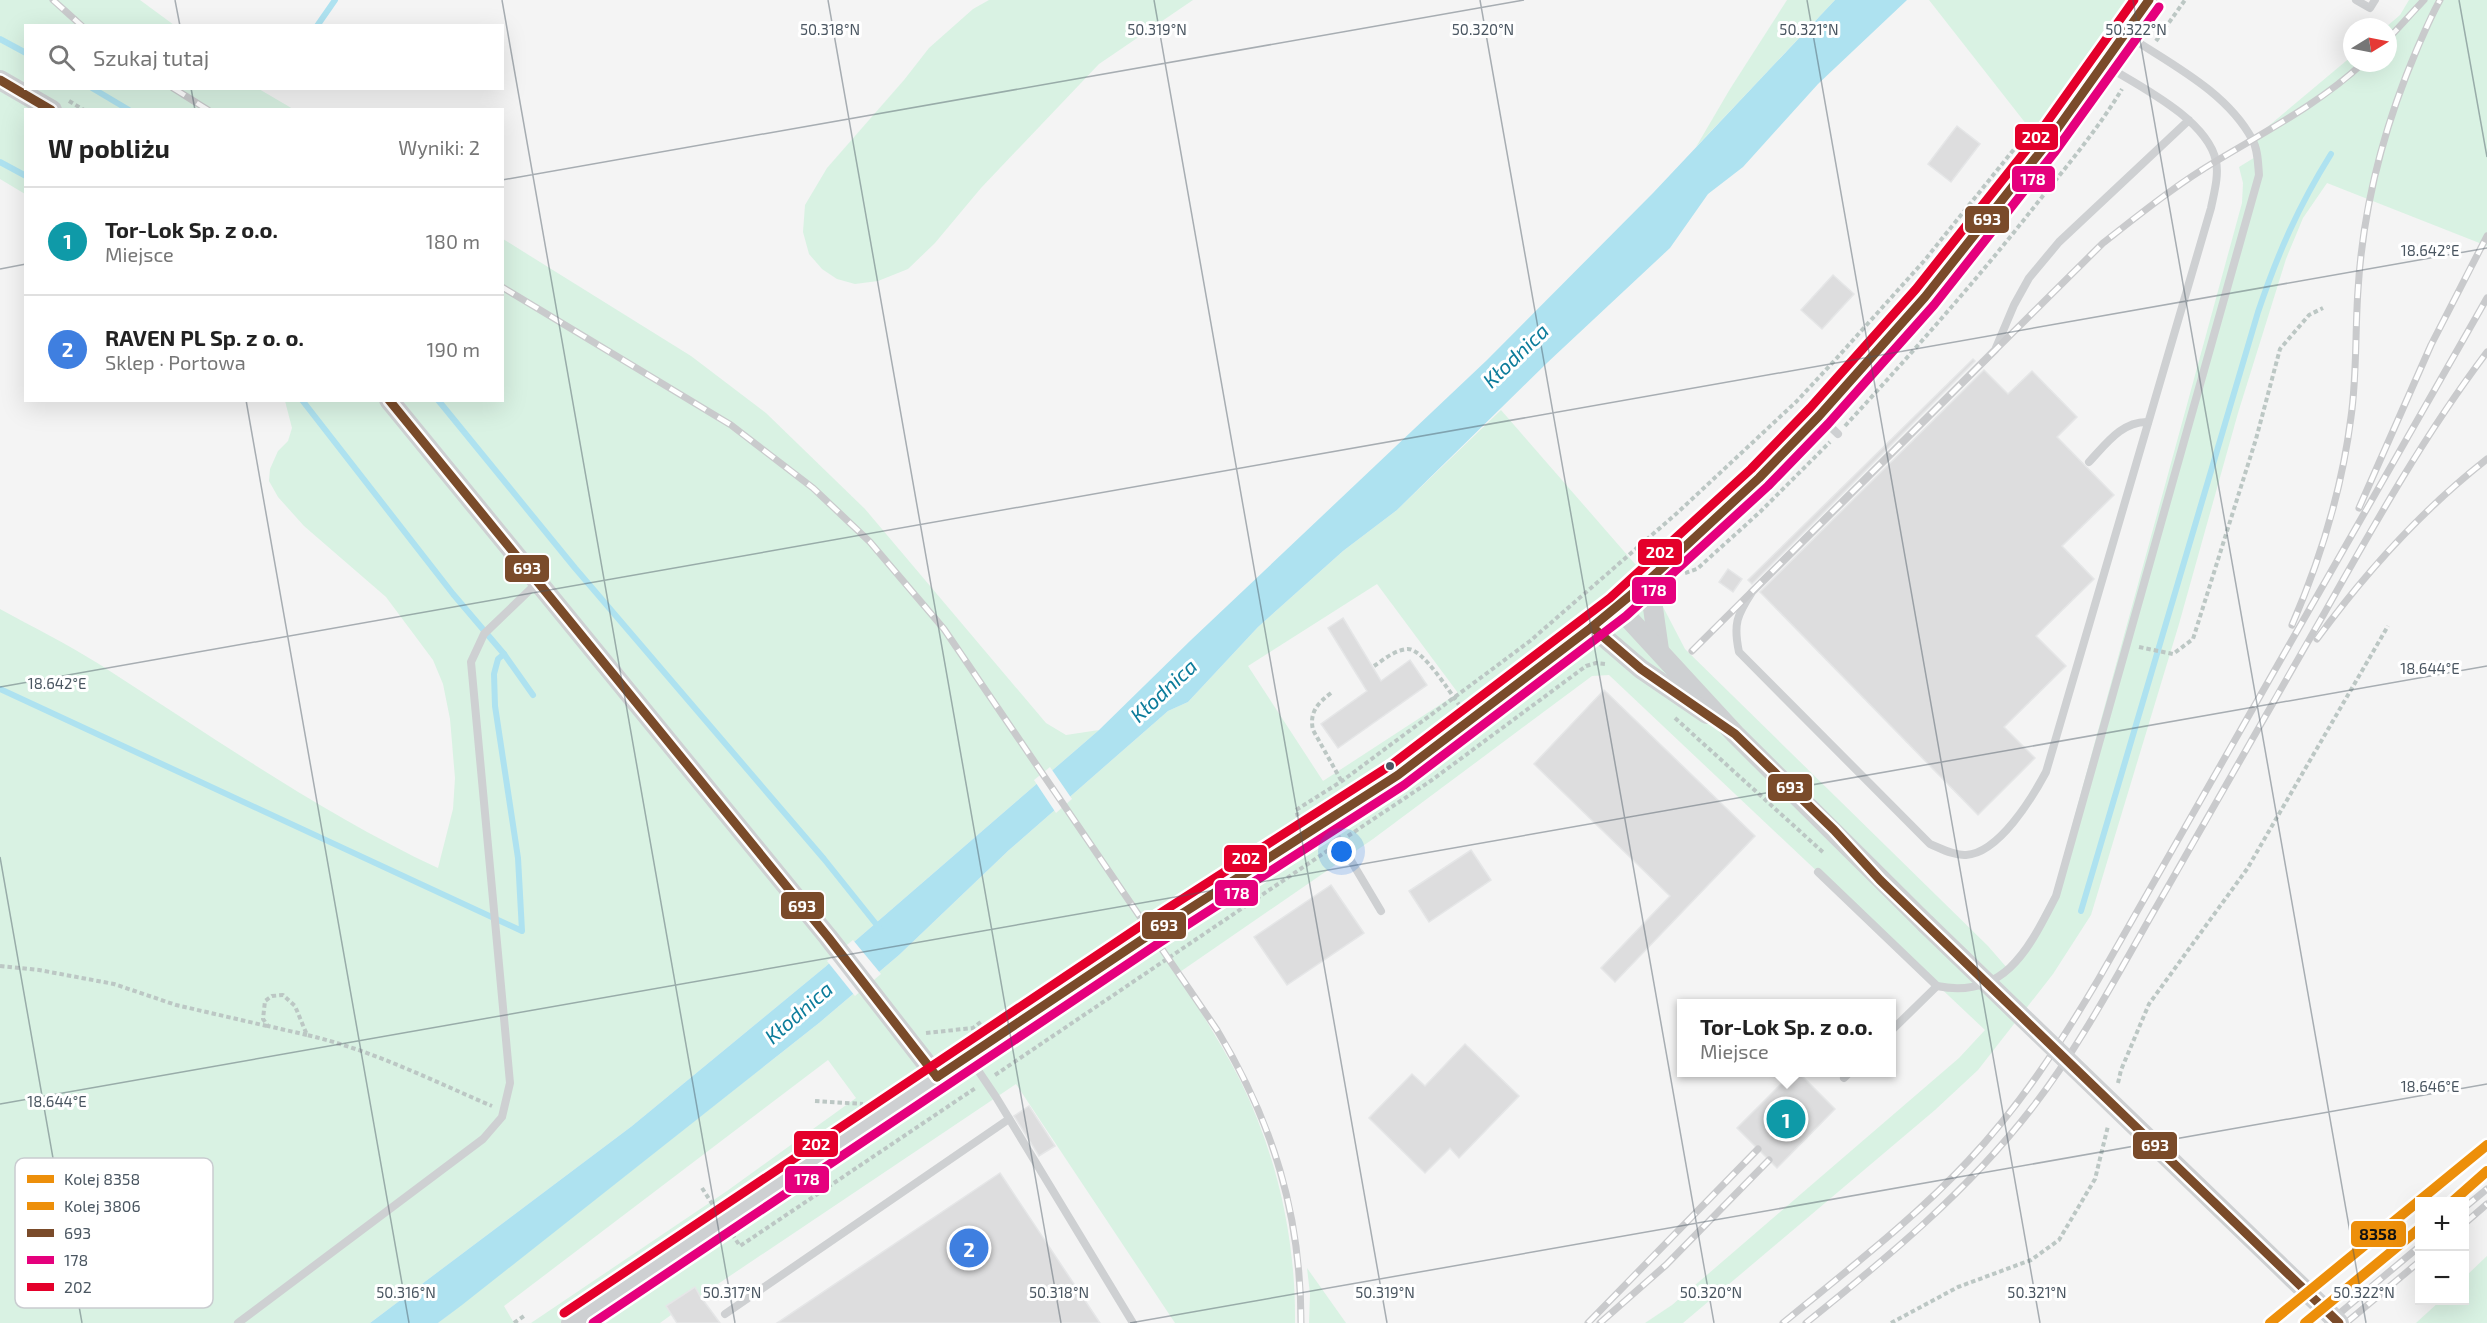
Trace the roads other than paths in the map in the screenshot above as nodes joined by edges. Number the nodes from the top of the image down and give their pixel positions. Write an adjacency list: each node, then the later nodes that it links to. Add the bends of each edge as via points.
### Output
1 (2149, 0): 4 (street)
2 (2356, 0): 3 (lane, via 2370,8)
3 (2375, 0)
4 (2126, 34): 5 (street); 23 (lane, via 2213,93 2235,116 2253,139 2259,175 2056,896 2028,949 2014,966 1981,984)
5 (2105, 65): 8 (lane); 10 (street, via 2022,177 1925,297)
6 (0, 80): 7 (street)
7 (49, 108)
8 (2190, 120): 11 (lane, via 2205,138 2216,161 2216,182); 11 (lane, via 2059,242 2029,278 1995,350 1752,592 1737,614 1735,633 1739,651 1930,844 1966,855 1990,847 2031,801 2046,772)
9 (391, 402): 15 (street)
10 (1819, 416): 12 (lane); 14 (street, via 1719,517)
11 (2148, 422): 13 (lane, via 2123,428)
12 (1838, 434)
13 (2089, 462)
14 (1649, 580): 16 (street); 18 (street)
15 (537, 583): 26 (street, via 884,1006); 29 (lane, via 484,634 471,662 510,1083 502,1117 483,1139)
16 (1618, 607): 17 (street); 18 (street)
17 (1592, 627): 19 (street, via 1641,669); 20 (street, via 1398,775)
18 (1659, 650): 19 (street)
19 (1735, 734): 32 (street, bridge)
20 (1327, 820): 22 (lane); 25 (street)
21 (1818, 872): 23 (lane)
22 (1381, 911)
23 (1937, 986): 24 (lane)
24 (1896, 1026)
25 (969, 1057): 26 (street); 27 (lane)
26 (937, 1077): 30 (street)
27 (1009, 1119): 28 (lane); 31 (lane)
28 (725, 1314)
29 (237, 1323)
30 (571, 1323)
31 (1133, 1323)
32 (2339, 1323)

